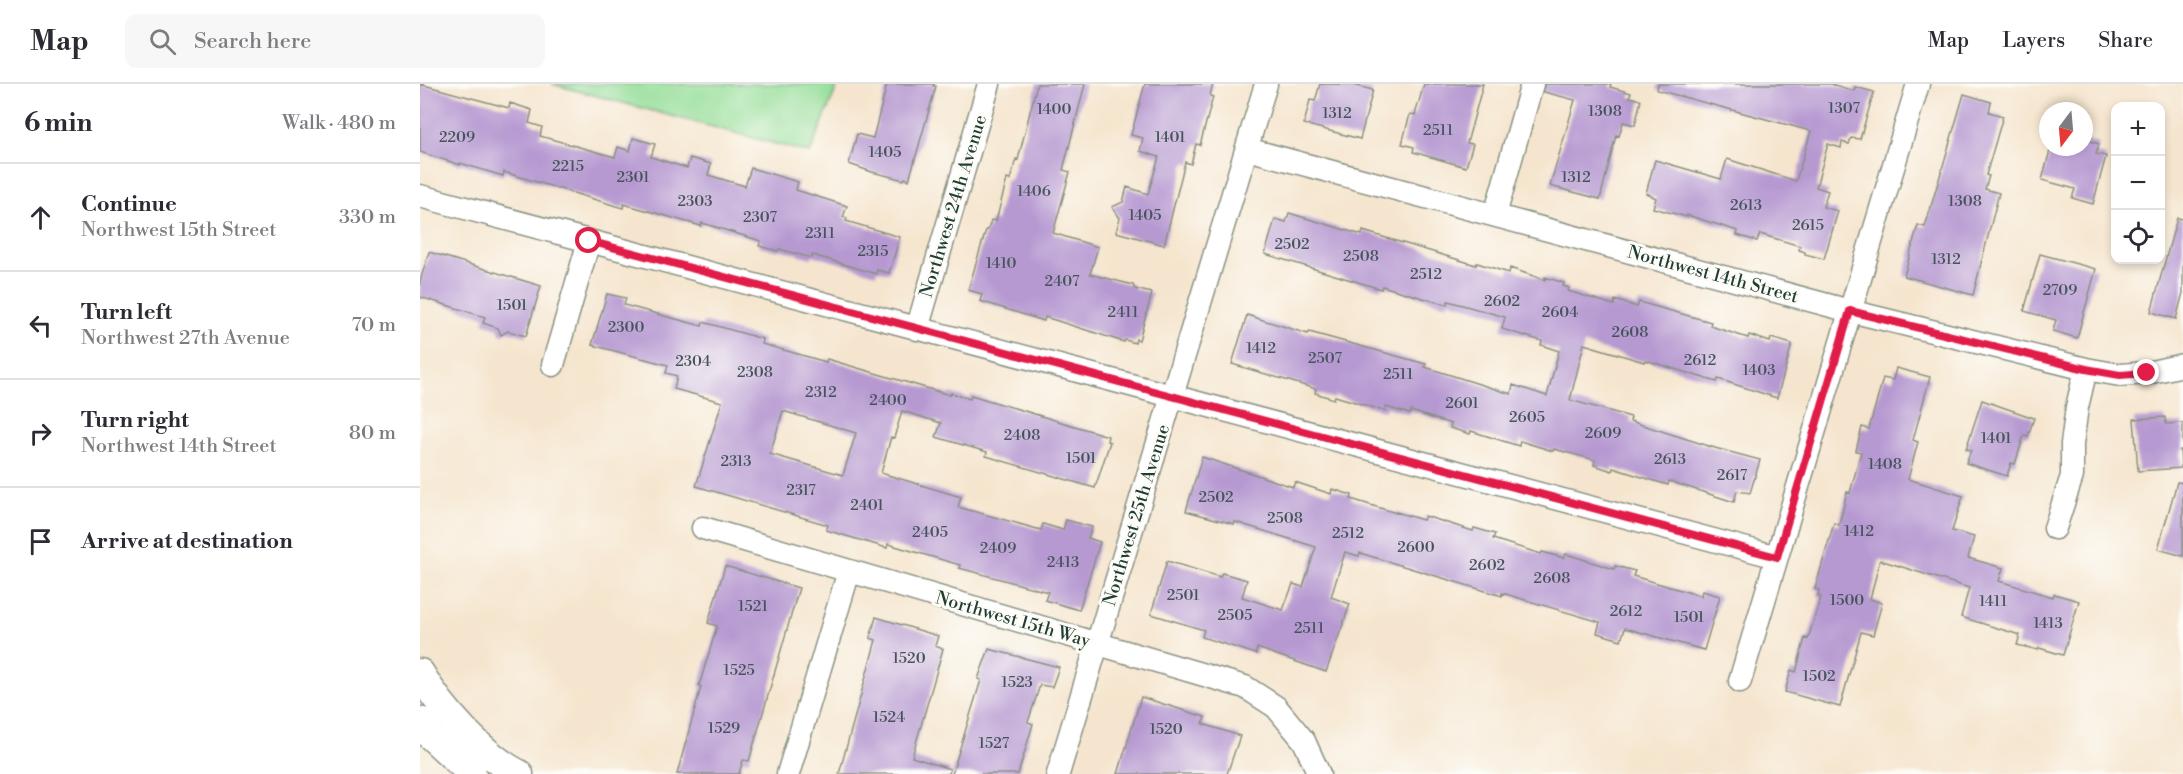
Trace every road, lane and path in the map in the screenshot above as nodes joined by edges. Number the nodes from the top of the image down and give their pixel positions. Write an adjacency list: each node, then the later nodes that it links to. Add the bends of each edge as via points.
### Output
1 (990, 84): 10 (street, Northwest 24th Avenue)
2 (1266, 84): 5 (street, Northwest 25th Avenue)
3 (1532, 84): 7 (street)
4 (1918, 84): 9 (street)
5 (1247, 149): 7 (street, Northwest 14th Street); 14 (street, Northwest 25th Avenue)
6 (420, 196): 8 (street)
7 (1496, 215): 9 (street, Northwest 14th Street)
8 (589, 241): 10 (street); 12 (street)
9 (1850, 311): 13 (street, Northwest 14th Street); 17 (street)
10 (917, 328): 14 (street)
11 (2183, 364): 13 (street, Northwest 14th Street, via 2120,375)
12 (553, 365)
13 (2086, 369): 16 (street, via 2073,435 2072,476)
14 (1172, 396): 17 (street); 19 (street, Northwest 25th Avenue)
15 (703, 528): 18 (street, Northwest 15th Way)
16 (2055, 528)
17 (1777, 557): 21 (street)
18 (849, 571): 19 (street, Northwest 15th Way); 25 (street)
19 (1097, 644): 26 (street, Northwest 25th Avenue); 27 (street, Northwest 15th Way, via 1245,687 1276,707 1304,741)
20 (420, 674): 24 (street, via 486,753)
21 (1740, 681)
22 (420, 721): 23 (street)
23 (472, 774)
24 (519, 774)
25 (788, 774)
26 (1058, 774)
27 (1319, 774)

